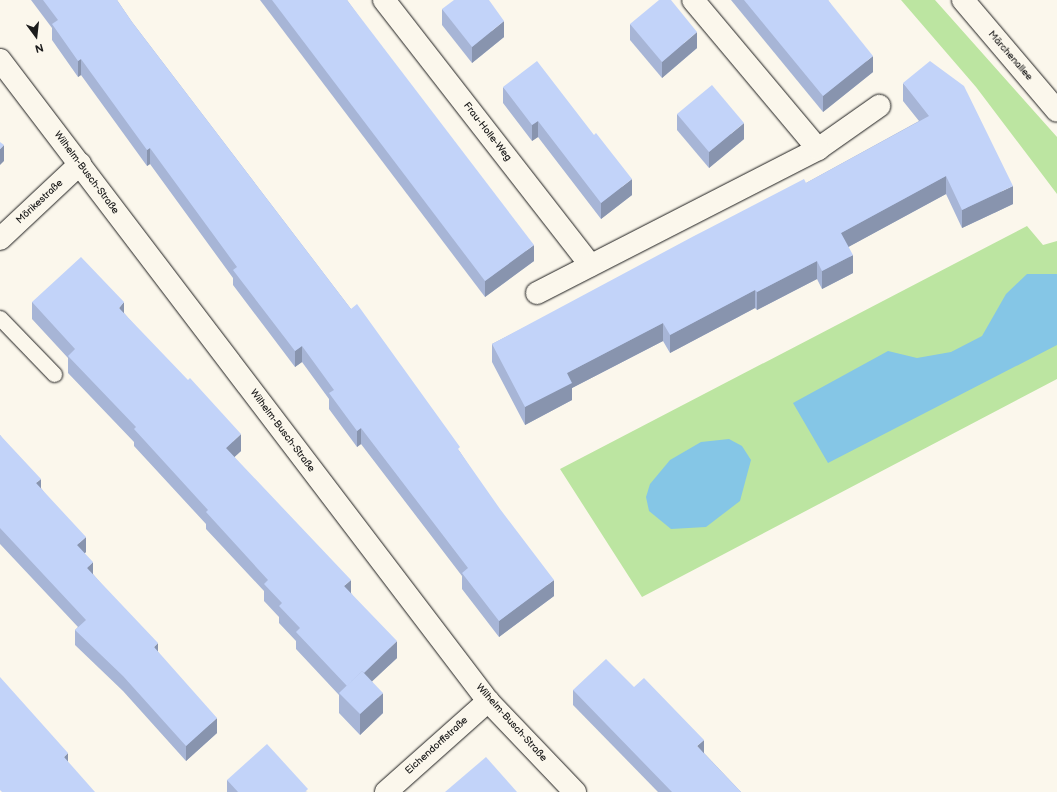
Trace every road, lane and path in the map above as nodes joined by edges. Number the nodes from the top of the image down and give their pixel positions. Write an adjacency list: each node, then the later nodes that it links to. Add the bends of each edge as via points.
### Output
1 (384, 0): 10 (street, Frau-Holle-Weg)
2 (693, 0): 7 (street)
3 (963, 0): 6 (street, Märchenallee)
4 (0, 60): 8 (street, Wilhelm-Busch-Straße)
5 (879, 106): 7 (street)
6 (1057, 111)
7 (818, 149): 10 (street)
8 (80, 164): 9 (street, Mörikestraße); 14 (street, Wilhelm-Busch-Straße)
9 (0, 239)
10 (590, 265): 11 (street)
11 (537, 293)
12 (0, 318): 13 (lane)
13 (54, 374)
14 (488, 701): 15 (street, Eichendorffstraße); 16 (street, Wilhelm-Busch-Straße)
15 (386, 792)
16 (575, 792)

